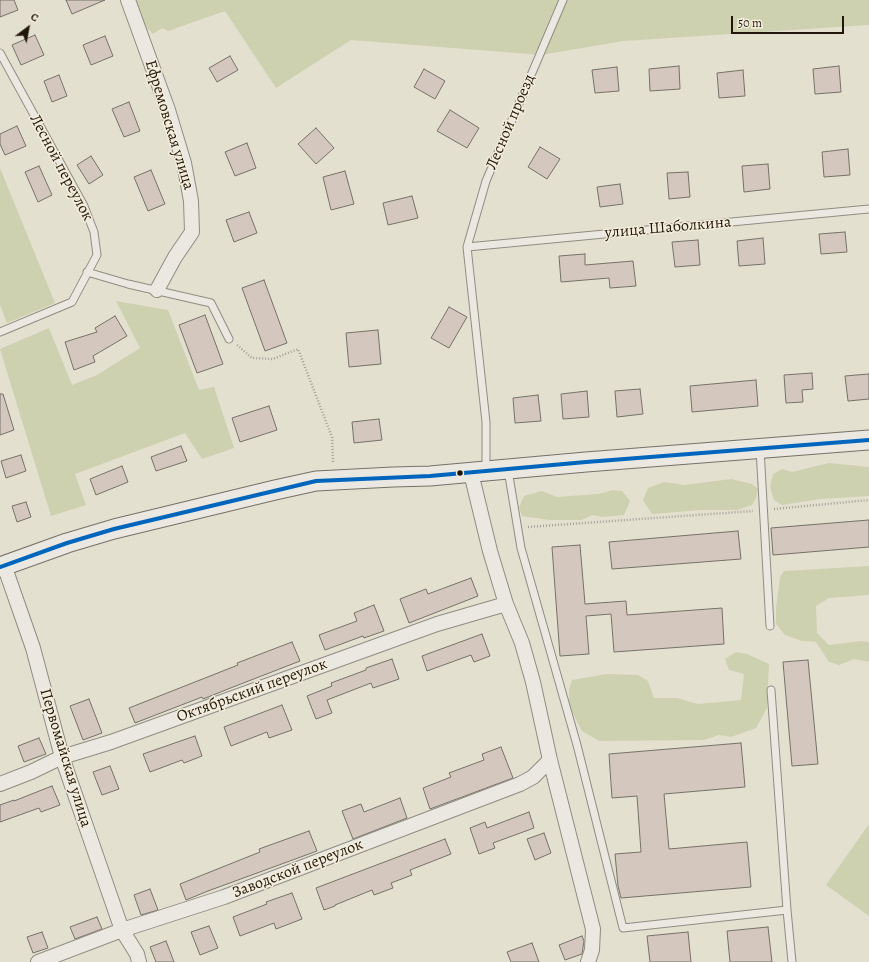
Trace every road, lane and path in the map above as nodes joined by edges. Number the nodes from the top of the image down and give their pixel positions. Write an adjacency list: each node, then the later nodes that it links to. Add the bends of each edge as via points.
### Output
1 (128, 0): 7 (street, Ефремовская улица, via 168,110 192,201 192,232 175,256)
2 (563, 0): 5 (lane, Лесной проезд, via 486,181)
3 (0, 53): 6 (lane, Лесной переулок, via 84,206 94,232 97,255)
4 (869, 209): 5 (lane, улица Шаболкина)
5 (467, 247): 13 (lane, via 486,422)
6 (88, 272): 7 (lane); 8 (lane, Лесной переулок, via 72,302)
7 (157, 290): 9 (lane, via 211,303)
8 (0, 332)
9 (229, 339): 14 (path, via 252,358 273,359 298,349 332,437)
10 (869, 440): 11 (main road)
11 (760, 448): 12 (main road); 16 (lane)
12 (508, 469): 13 (main road); 17 (lane)
13 (478, 472): 14 (main road); 19 (street, via 490,551)
14 (333, 480): 18 (main road, via 275,490 114,529)
15 (869, 500): 16 (path)
16 (764, 510): 17 (path); 20 (lane)
17 (518, 528): 25 (lane, via 521,548 577,745 623,928)
18 (1, 561): 22 (street, Первомайская улица, via 32,648)
19 (506, 604): 22 (street, Октябрьский переулок, via 437,624 111,742); 23 (street, via 522,643)
20 (770, 626)
21 (771, 690): 25 (lane)
22 (62, 756): 24 (street, Октябрьский переулок); 26 (street, Первомайская улица)
23 (550, 760): 26 (street, Заводской переулок, via 533,777 520,784 224,897); 29 (street, via 593,929 592,950)
24 (0, 784)
25 (787, 910): 30 (lane)
26 (122, 930): 27 (street, Заводской переулок); 28 (street, Первомайская улица)
27 (38, 962)
28 (139, 962)
29 (588, 962)
30 (792, 962)

